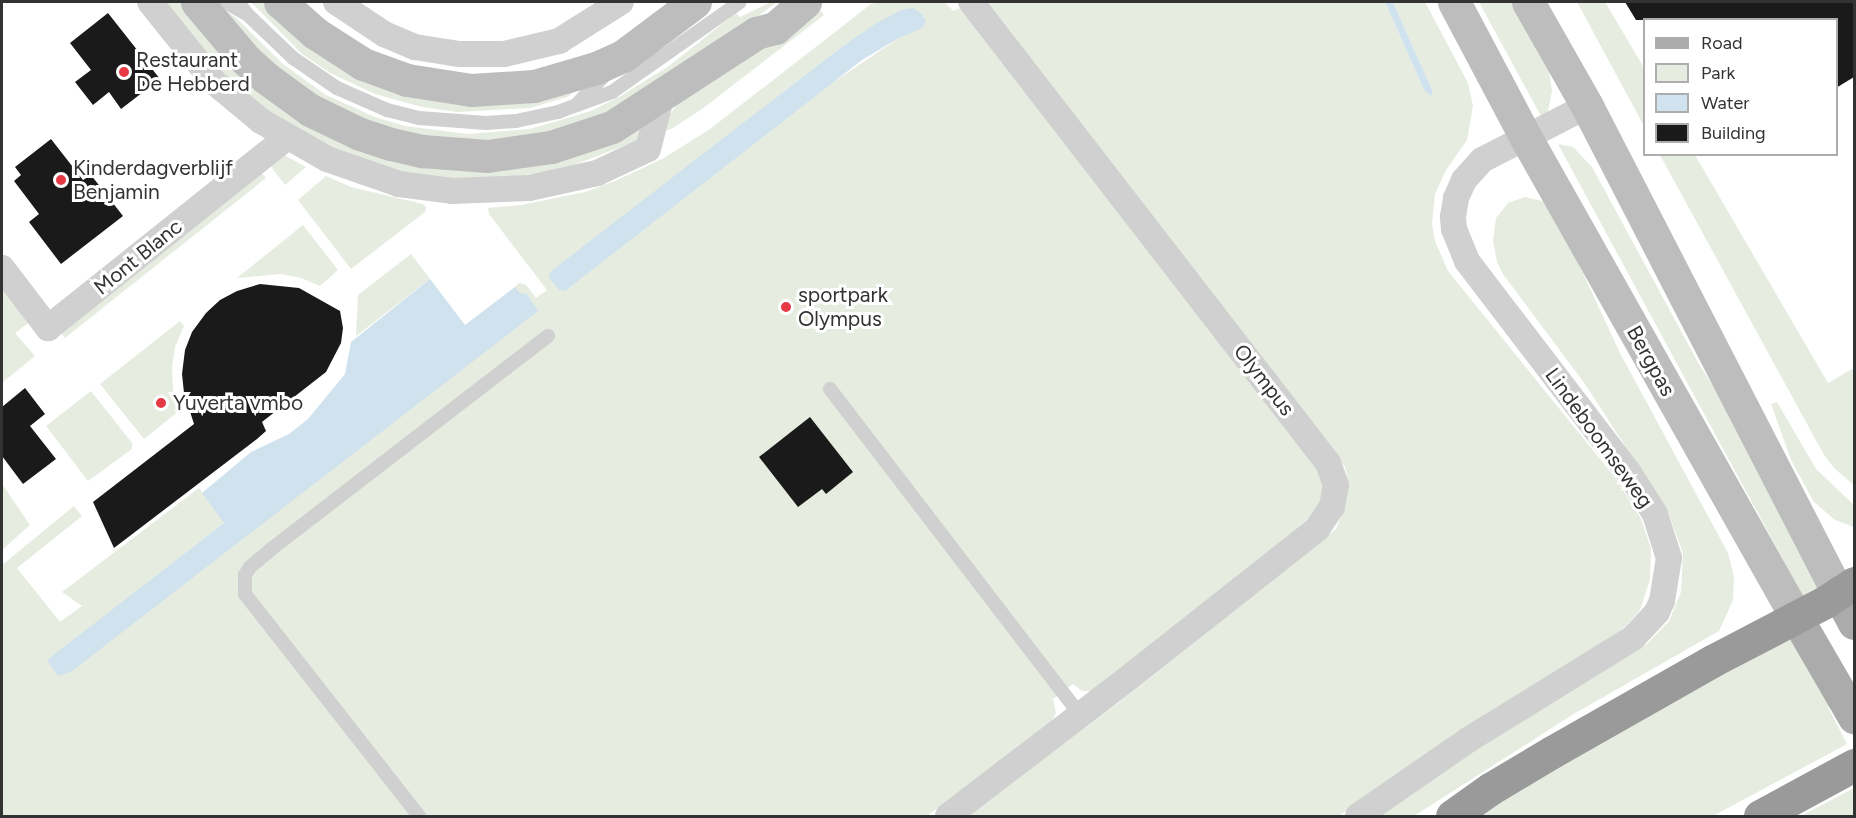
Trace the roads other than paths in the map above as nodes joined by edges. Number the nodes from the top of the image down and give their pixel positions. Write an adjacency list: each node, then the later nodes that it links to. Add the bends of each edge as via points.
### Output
1 (150, 2): 21 (street, via 214,82)
2 (197, 2): 18 (main road, via 246,60 310,110 360,134 422,151 487,156 551,147 612,127)
3 (225, 2): 15 (lane)
4 (238, 2): 15 (lane)
5 (280, 2): 17 (main road, via 315,33 363,64 407,81 444,87 504,90 534,86)
6 (336, 2): 7 (street, via 384,34 415,47 459,54 504,54 559,41)
7 (621, 2)
8 (695, 2): 17 (main road)
9 (740, 2): 20 (lane, via 622,86)
10 (786, 2): 16 (main road, via 767,16)
11 (805, 2): 16 (main road, via 775,28)
12 (971, 2): 30 (street, Olympus, via 1328,463 1336,485 1332,507 1317,529)
13 (1454, 2): 22 (main road, Bergpas)
14 (1527, 2): 19 (main road)
15 (247, 14): 20 (lane, via 316,76 387,110 419,118 486,123 516,121)
16 (756, 33): 18 (main road)
17 (623, 56): 20 (lane)
18 (661, 98): 21 (street, via 648,149 597,173 529,188 452,191 399,184 350,169)
19 (1587, 106): 22 (street, Lindeboomseweg); 26 (main road)
20 (573, 108)
21 (286, 138): 23 (street, Mont Blanc, via 48,328)
22 (1526, 138): 27 (main road, Bergpas); 34 (street, Lindeboomseweg, via 1482,160 1464,180 1453,217 1458,244 1642,492 1667,546 1667,582 1657,612 1634,638 1468,740)
23 (2, 268)
24 (548, 336): 32 (lane, via 270,550 245,575 246,594)
25 (830, 388): 30 (lane)
26 (1846, 588): 27 (highway); 28 (main road)
27 (1796, 617): 29 (main road, Bergpas); 35 (highway, via 1552,752)
28 (1854, 623)
29 (1849, 707)
30 (1080, 716): 33 (street, Olympus)
31 (1854, 765): 36 (highway)
32 (419, 816)
33 (948, 816)
34 (1358, 816)
35 (1452, 816)
36 (1760, 816)

